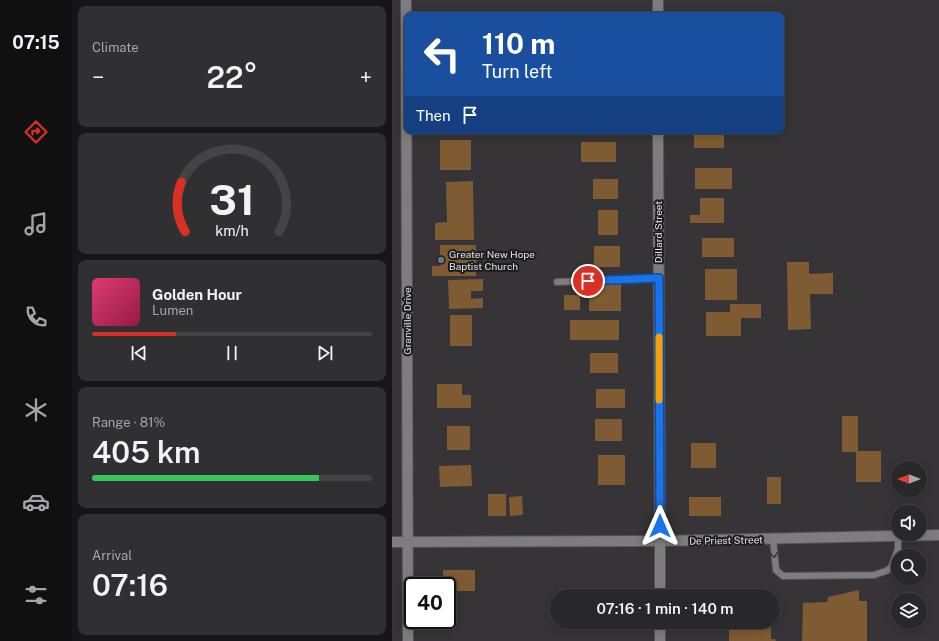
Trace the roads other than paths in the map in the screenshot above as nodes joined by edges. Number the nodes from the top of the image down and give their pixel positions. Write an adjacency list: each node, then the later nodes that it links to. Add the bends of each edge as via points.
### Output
1 (406, 0): 3 (street, Granville Drive)
2 (658, 0): 4 (street)
3 (406, 12)
4 (658, 12)
5 (406, 134): 16 (street, Granville Drive)
6 (658, 134): 7 (street, Dillard Street)
7 (659, 278): 8 (lane); 13 (street, Dillard Street)
8 (557, 282)
9 (927, 535): 10 (street, De Priest Street)
10 (939, 535)
11 (891, 536): 12 (street, De Priest Street)
12 (773, 539): 13 (street, De Priest Street); 14 (lane, one-way to 14, via 776,570 783,576 880,574 891,568 898,549)
13 (660, 541): 16 (street, De Priest Street); 17 (street, Dillard Street)
14 (898, 541)
15 (392, 542): 16 (street, De Priest Street)
16 (407, 542): 19 (street, Granville Drive)
17 (660, 589)
18 (660, 629): 20 (street)
19 (408, 641)
20 (660, 641)

